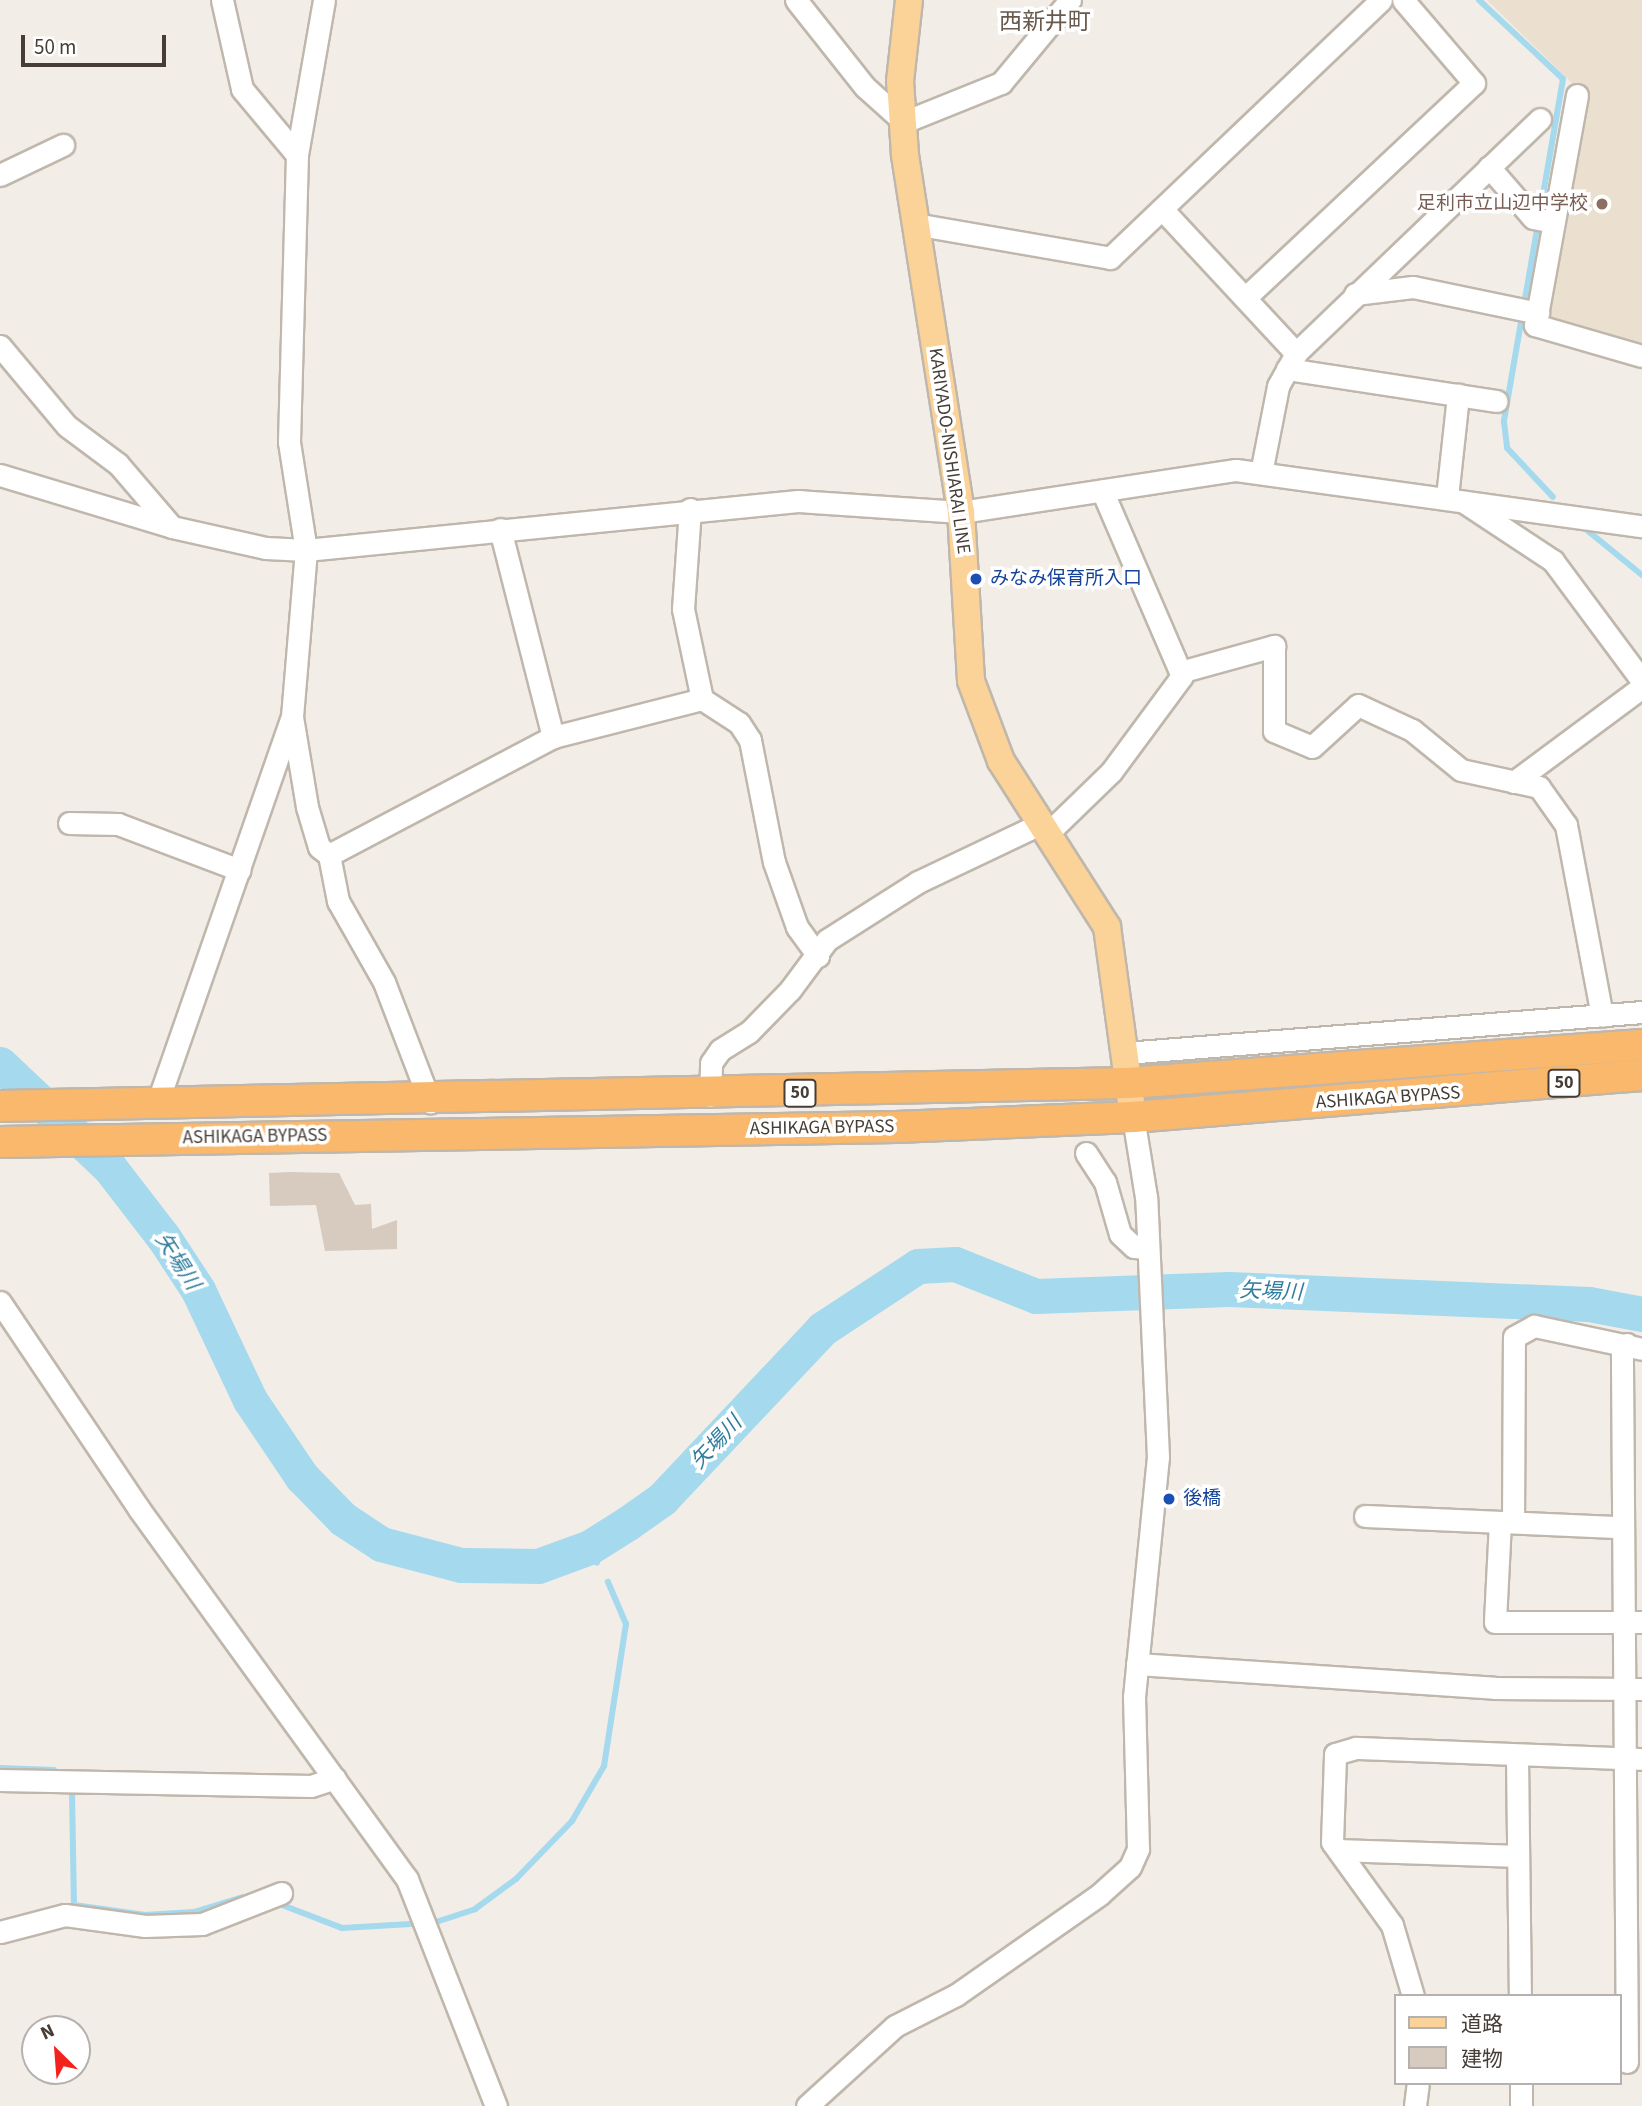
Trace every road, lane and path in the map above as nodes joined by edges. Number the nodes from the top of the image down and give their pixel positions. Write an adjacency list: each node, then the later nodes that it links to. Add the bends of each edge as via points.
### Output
1 (222, 0): 12 (street, via 242,89)
2 (324, 0): 12 (street)
3 (796, 0): 10 (street, via 865,87)
4 (909, 0): 10 (main road, KARIYADO-NISHIARAI LINE, via 900,81)
5 (1070, 0): 10 (street, via 1001,83)
6 (1381, 0): 15 (street)
7 (1403, 0): 19 (street, via 1474,83)
8 (1577, 95): 16 (street)
9 (1540, 119): 13 (street)
10 (904, 122): 17 (main road, KARIYADO-NISHIARAI LINE)
11 (63, 145): 14 (street)
12 (296, 155): 35 (street, via 289,442)
13 (1489, 167): 16 (street, via 1533,218); 18 (street)
14 (0, 176)
15 (1162, 209): 17 (street, via 1110,258); 19 (street)
16 (1554, 222): 20 (street)
17 (914, 224): 31 (main road, KARIYADO-NISHIARAI LINE)
18 (1355, 293): 20 (street, via 1413,287); 23 (street)
19 (1245, 298): 23 (street)
20 (1538, 313): 22 (street, via 1535,325)
21 (0, 346): 33 (street, via 67,426 118,464)
22 (1642, 356)
23 (1291, 361): 24 (street); 26 (street)
24 (1458, 395): 25 (street); 29 (street)
25 (1497, 401)
26 (1261, 473): 28 (street, via 1236,470); 29 (street)
27 (0, 475): 33 (street)
28 (1102, 490): 31 (street); 36 (street)
29 (1453, 498): 32 (street); 37 (street, via 1553,561)
30 (690, 509): 31 (street, via 797,501); 34 (street); 39 (street, via 683,610)
31 (961, 512): 44 (main road, KARIYADO-NISHIARAI LINE, via 977,711)
32 (1642, 526)
33 (172, 527): 35 (street, via 266,548)
34 (500, 529): 35 (street); 41 (street)
35 (306, 550): 40 (street)
36 (1180, 672): 42 (street, via 1274,646 1274,731 1312,747 1358,705 1412,730 1461,770); 44 (street, via 1111,772)
37 (1642, 681)
38 (1642, 687): 42 (street)
39 (702, 699): 41 (street); 47 (street, via 739,723 750,740 774,862 797,927)
40 (292, 717): 45 (street, via 307,807 319,848); 46 (street)
41 (553, 737): 45 (street)
42 (1514, 782): 49 (street, via 1539,787 1566,825)
43 (69, 823): 46 (street, via 118,824)
44 (1043, 829): 47 (street, via 918,882 827,940); 52 (main road, KARIYADO-NISHIARAI LINE, via 1107,928)
45 (329, 855): 59 (street, via 338,901 384,982)
46 (240, 870): 60 (street)
47 (818, 956): 58 (street, via 749,1032 720,1050 711,1063)
48 (1642, 1012): 49 (street)
49 (1602, 1016): 52 (street)
50 (1642, 1031): 53 (highway, 50)
51 (1642, 1045): 53 (highway, ASHIKAGA BYPASS / 50)
52 (1125, 1053): 55 (main road, KARIYADO-NISHIARAI LINE)
53 (1504, 1057): 55 (highway, ASHIKAGA BYPASS / 50)
54 (1642, 1075): 57 (highway, ASHIKAGA BYPASS / 50)
55 (1128, 1083): 58 (highway, ASHIKAGA BYPASS / 50); 62 (main road, KARIYADO-NISHIARAI LINE)
56 (1642, 1089): 57 (highway, 50)
57 (1486, 1091): 62 (highway, ASHIKAGA BYPASS / 50)
58 (710, 1096): 59 (highway, ASHIKAGA BYPASS / 50)
59 (430, 1102): 60 (highway, ASHIKAGA BYPASS / 50)
60 (157, 1104): 61 (highway, ASHIKAGA BYPASS / 50)
61 (3, 1106)
62 (1133, 1116): 63 (highway, ASHIKAGA BYPASS / 50, via 896,1127); 65 (street)
63 (0, 1142)
64 (1086, 1153): 65 (street, via 1105,1182 1120,1234 1133,1247)
65 (1148, 1248): 72 (street, via 1158,1457)
66 (0, 1302): 76 (street, via 78,1422)
67 (1635, 1347): 69 (street, via 1534,1326 1514,1337); 70 (street, via 1622,1355)
68 (1365, 1516): 69 (street)
69 (1506, 1522): 70 (street); 71 (street, via 1495,1622)
70 (1622, 1527): 71 (street)
71 (1633, 1623): 73 (street)
72 (1137, 1664): 73 (street); 91 (street, via 1140,1836 1130,1867 1013,1958 895,2026)
73 (1633, 1690): 75 (street)
74 (1517, 1757): 75 (street); 78 (street, via 1356,1748 1335,1754 1329,1829); 80 (street)
75 (1633, 1759): 79 (street)
76 (335, 1778): 77 (street, via 311,1786); 90 (street, via 422,1908)
77 (0, 1780)
78 (1339, 1850): 80 (street); 84 (street, via 1392,1925)
79 (1636, 1855): 83 (street)
80 (1517, 1856): 85 (street)
81 (281, 1893): 82 (street, via 202,1924 145,1926 65,1915)
82 (0, 1932)
83 (1636, 1960): 86 (street)
84 (1412, 1994)
85 (1520, 1994)
86 (1623, 2016): 87 (street)
87 (1627, 2062)
88 (1418, 2085): 92 (street)
89 (1521, 2085): 93 (street)
90 (496, 2106)
91 (807, 2106)
92 (1416, 2106)
93 (1521, 2106)

